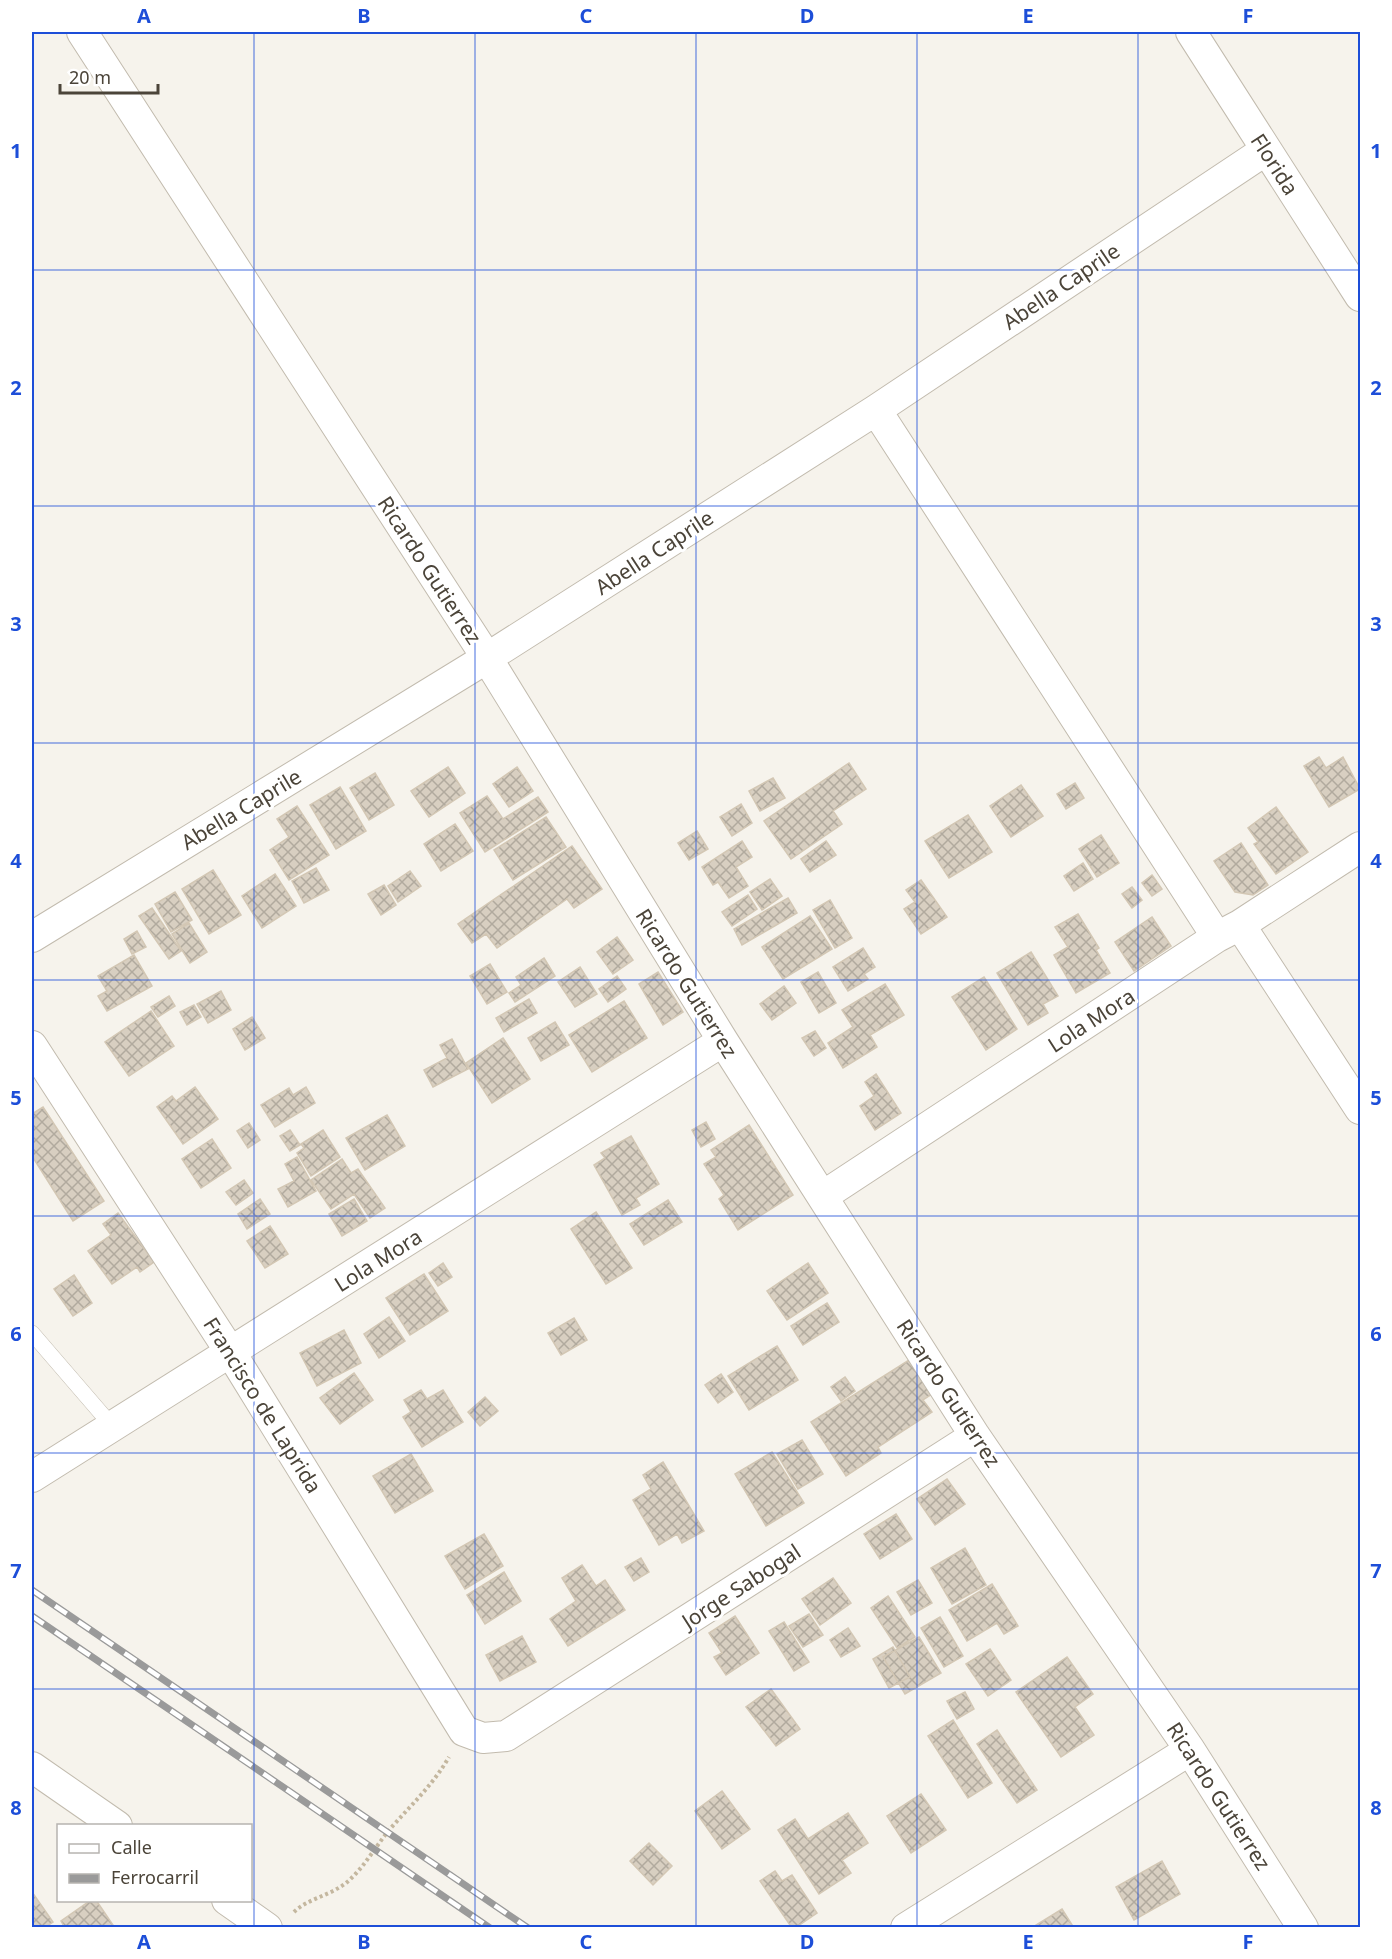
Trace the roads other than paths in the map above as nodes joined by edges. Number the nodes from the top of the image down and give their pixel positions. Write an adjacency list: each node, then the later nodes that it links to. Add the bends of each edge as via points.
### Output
1 (82, 32): 6 (street, Ricardo Gutierrez)
2 (1199, 35): 3 (street, Florida)
3 (1266, 150): 4 (street, Florida); 5 (street, Abella Caprile)
4 (1360, 296)
5 (876, 410): 6 (street, Abella Caprile); 8 (street)
6 (487, 658): 9 (street, Abella Caprile); 10 (street, Ricardo Gutierrez)
7 (1360, 847): 8 (street, Lola Mora)
8 (1228, 931): 12 (street); 13 (street, Lola Mora)
9 (32, 937)
10 (723, 1041): 13 (street, Ricardo Gutierrez); 15 (street, Lola Mora)
11 (32, 1046): 15 (street, Francisco de Laprida)
12 (1360, 1109)
13 (823, 1196): 17 (street, Ricardo Gutierrez)
14 (32, 1333): 16 (lane)
15 (231, 1353): 16 (street, Lola Mora); 19 (street, Francisco de Laprida, via 464,1731 483,1738)
16 (113, 1427): 18 (street, Lola Mora)
17 (975, 1436): 19 (street, Jorge Sabogal); 20 (street, Ricardo Gutierrez)
18 (32, 1477)
19 (506, 1736)
20 (1190, 1750): 25 (street); 26 (street, Ricardo Gutierrez)
21 (32, 1767): 22 (street)
22 (114, 1824)
23 (232, 1902): 24 (street)
24 (279, 1921)
25 (906, 1928)
26 (1303, 1928)

